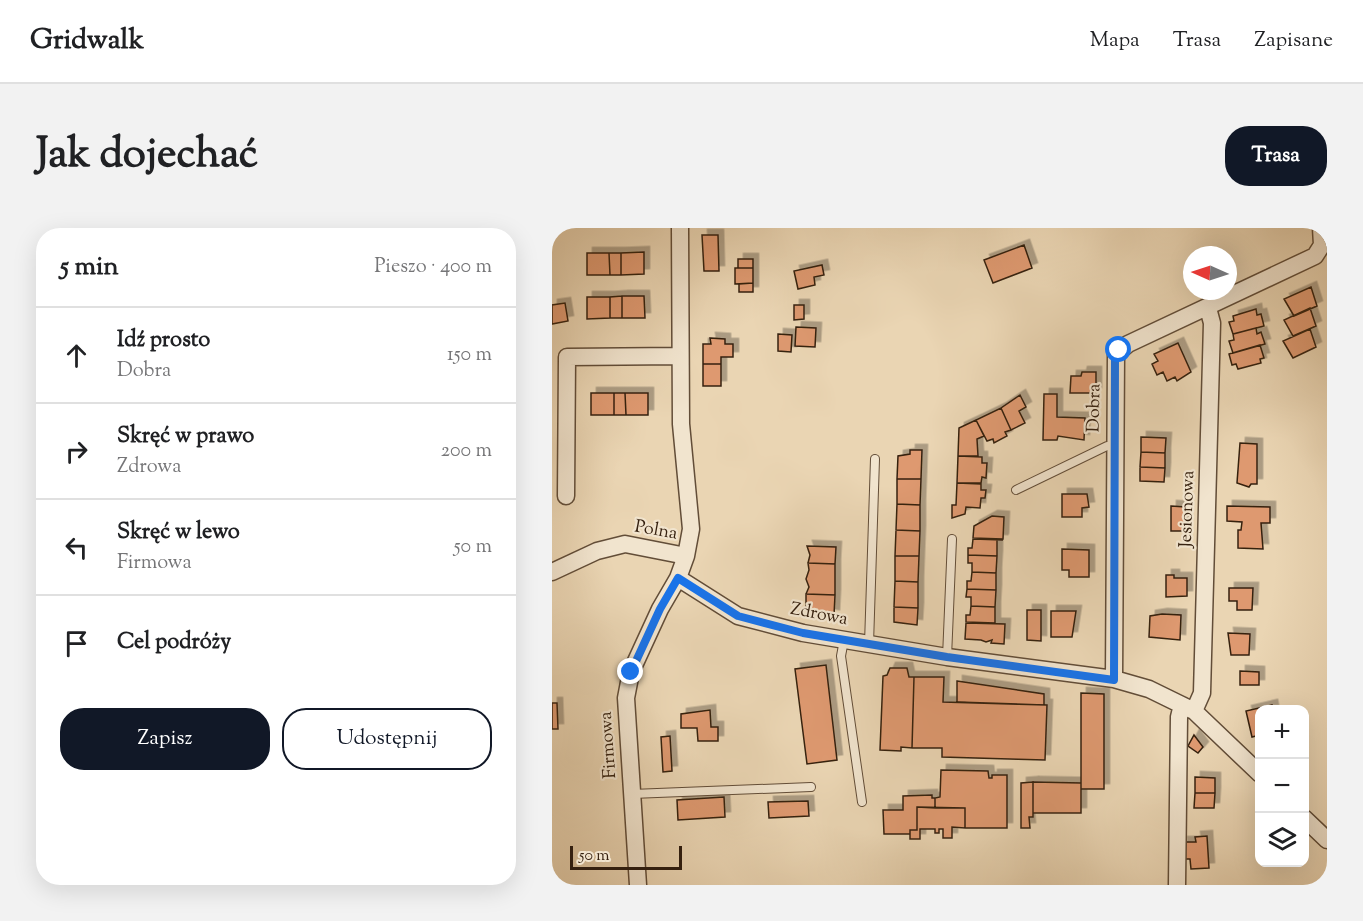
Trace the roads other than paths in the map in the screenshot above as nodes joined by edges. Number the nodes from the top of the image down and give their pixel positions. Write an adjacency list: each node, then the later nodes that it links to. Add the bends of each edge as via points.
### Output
1 (680, 228): 4 (street)
2 (1321, 228): 3 (street, Dobra, via 1322,245 1315,256)
3 (1208, 308): 5 (street, Dobra, via 1128,344 1116,354); 17 (street, Jesionowa, via 1212,323 1202,681 1200,700)
4 (679, 356): 8 (street, via 567,357); 10 (street, via 691,529)
5 (1114, 446): 7 (lane); 16 (street, Dobra)
6 (875, 459): 14 (lane)
7 (1016, 490)
8 (566, 496)
9 (952, 539): 15 (lane)
10 (686, 556): 11 (street, Polna, via 625,544 597,551); 12 (street)
11 (552, 572)
12 (678, 578): 13 (street, Zdrowa, via 738,616); 20 (street, Firmowa, via 631,672 626,714)
13 (844, 640): 14 (street, Zdrowa); 21 (lane, via 841,656)
14 (869, 644): 15 (street, Zdrowa)
15 (947, 657): 16 (street, Zdrowa)
16 (1114, 680): 17 (street, Zdrowa, via 1149,689)
17 (1188, 708): 18 (street, Zdrowa); 25 (street, via 1179,717)
18 (1255, 769)
19 (811, 787): 20 (lane)
20 (632, 794): 24 (street, Firmowa)
21 (862, 802)
22 (1309, 822): 23 (street)
23 (1327, 840)
24 (638, 885)
25 (1177, 885)

